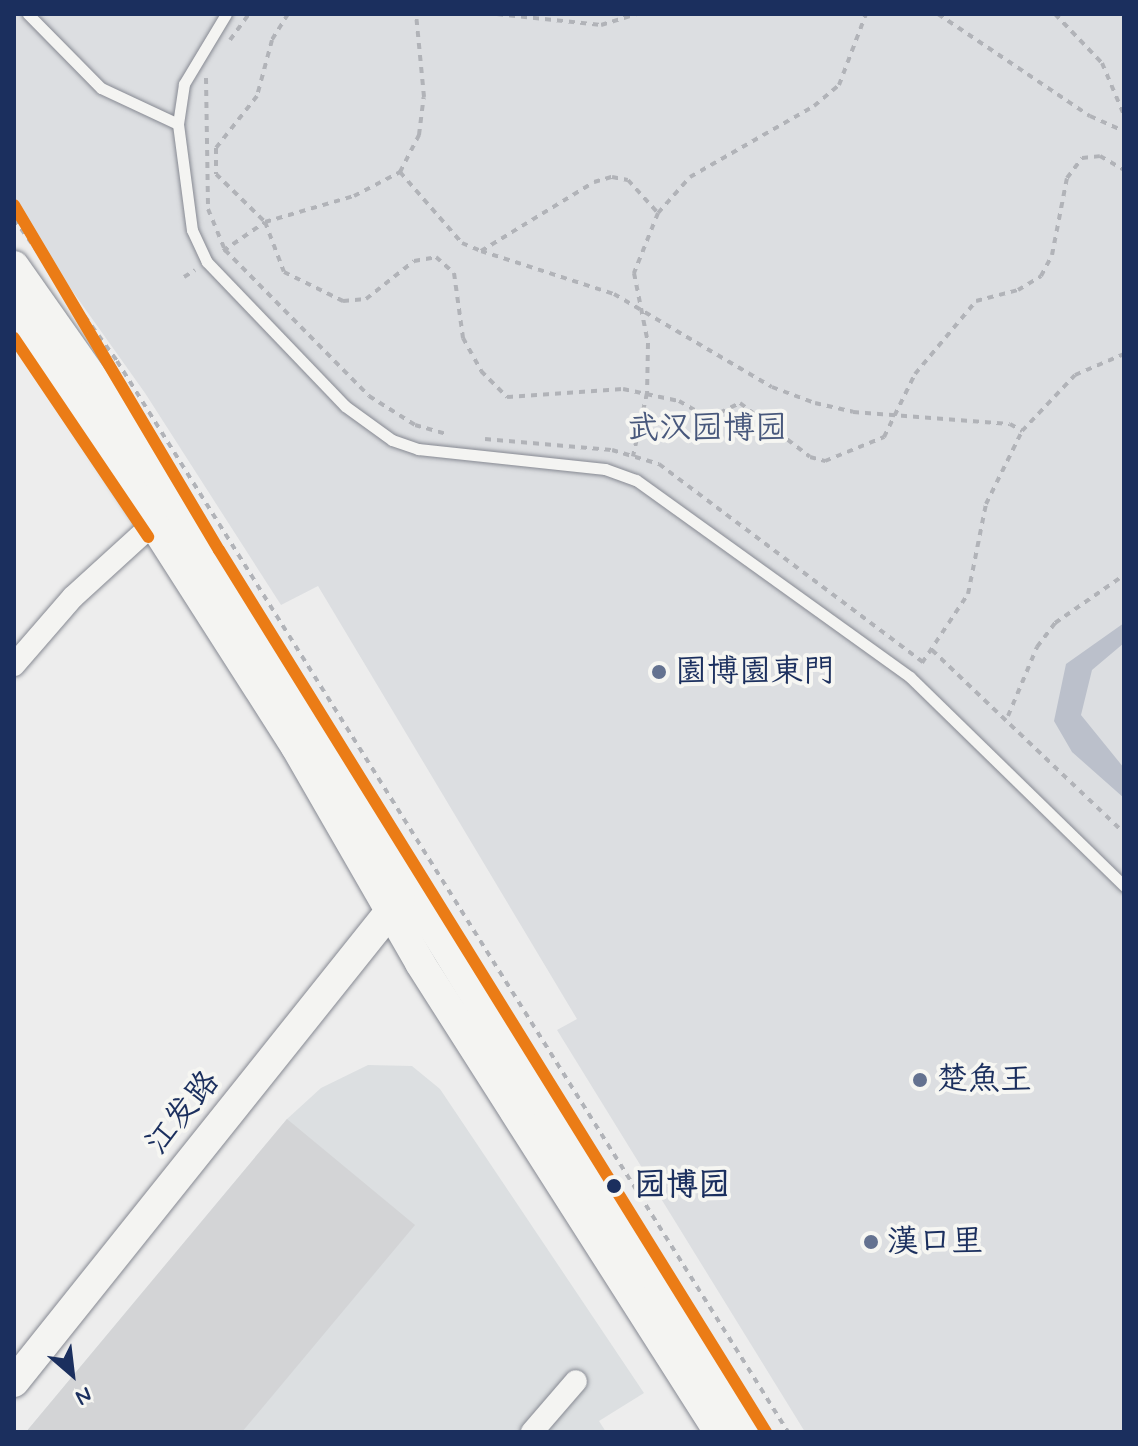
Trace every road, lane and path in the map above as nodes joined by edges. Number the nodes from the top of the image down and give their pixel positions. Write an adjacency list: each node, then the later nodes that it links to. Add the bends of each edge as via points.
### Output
1 (28, 14): 14 (lane, via 101,88)
2 (226, 14): 14 (lane, via 196,54 184,84)
3 (249, 14): 11 (path)
4 (288, 14): 20 (path, via 272,40 257,96 216,148 216,174)
5 (416, 14): 17 (path, via 424,97 419,135)
6 (497, 14): 7 (path, via 601,25)
7 (636, 14)
8 (866, 14): 18 (path, via 839,85 814,106 690,177)
9 (938, 14): 15 (path, via 1090,116)
10 (1055, 14): 13 (path, via 1102,63)
11 (224, 50)
12 (208, 73): 21 (path, via 203,94 208,209)
13 (1124, 115)
14 (178, 124): 23 (lane, via 192,230)
15 (1124, 131)
16 (1124, 170): 30 (path, via 1100,156 1082,158 1067,178 1052,255 1041,276 1018,290 976,301 941,336)
17 (400, 172): 20 (path, via 354,196); 22 (path, via 462,243)
18 (658, 213): 22 (path, via 628,180 612,177 594,182); 27 (path, via 634,273)
19 (14, 219): 49 (path, via 117,361)
20 (265, 222): 21 (path); 29 (path, via 284,272 343,301 366,299 414,261 436,257 454,273 463,338 481,371 507,397 542,399 592,388)
21 (225, 250): 23 (path); 32 (path, via 369,396 415,425)
22 (481, 251): 27 (path)
23 (207, 262): 25 (path); 35 (lane, via 345,406 392,440 454,457 560,463)
24 (14, 266): 43 (main road, via 102,391)
25 (184, 277)
26 (14, 306): 36 (main road)
27 (642, 308): 29 (path); 30 (path, via 772,387 853,412)
28 (1124, 354): 31 (path, via 1075,375)
29 (647, 393): 30 (path, via 709,418 740,403 810,457 825,461 884,437); 34 (path)
30 (895, 415): 31 (path, via 1010,424)
31 (1022, 431): 38 (path, via 986,504 968,594)
32 (463, 437)
33 (478, 438): 34 (path)
34 (633, 456): 35 (path); 38 (path, via 659,464 923,662)
35 (624, 476): 42 (lane, via 700,523 910,677)
36 (152, 525): 39 (street, via 73,597); 43 (main road)
37 (1124, 575): 40 (path, via 1055,623 1037,647)
38 (932, 650): 40 (path)
39 (14, 665)
40 (1008, 717): 41 (path)
41 (1124, 833)
42 (1124, 886)
43 (400, 900): 45 (main road, 江发路); 47 (main road); 48 (main road)
44 (576, 1381): 46 (street)
45 (14, 1382)
46 (532, 1432)
47 (719, 1432)
48 (745, 1432)
49 (788, 1432)

